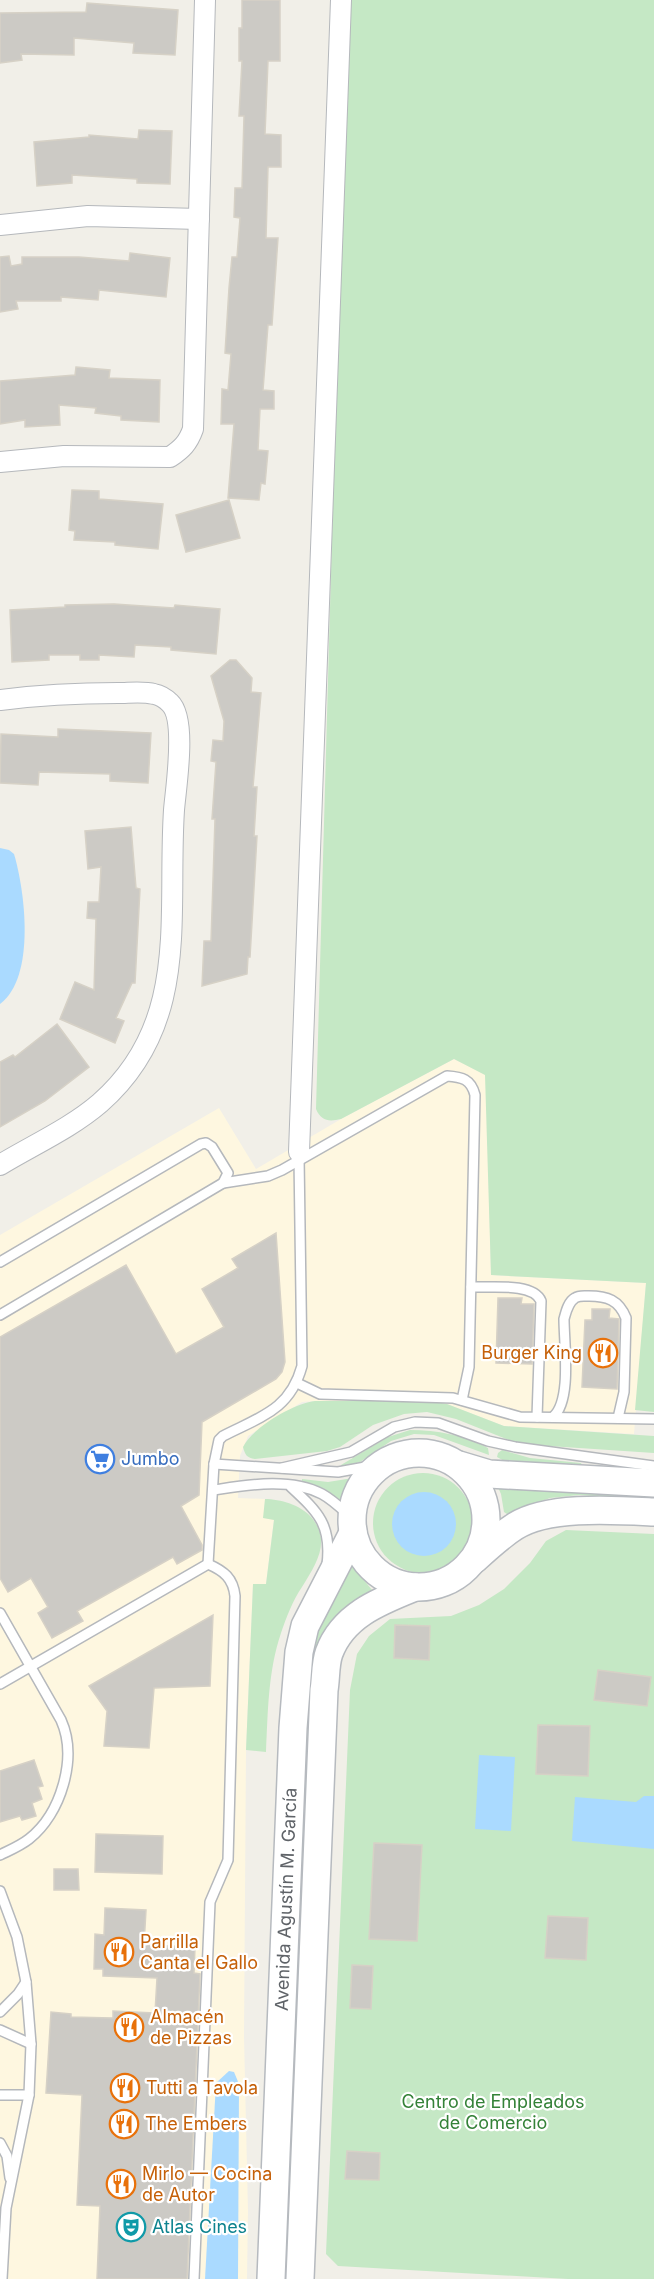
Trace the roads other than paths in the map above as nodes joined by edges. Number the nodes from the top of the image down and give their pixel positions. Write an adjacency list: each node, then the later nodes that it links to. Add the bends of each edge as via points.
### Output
1 (205, 0): 3 (street)
2 (342, 0): 7 (street)
3 (199, 219): 4 (street, via 88,216); 5 (street, via 193,429 183,449 170,457 64,456)
4 (0, 225)
5 (0, 462)
6 (0, 700): 8 (street, via 152,693 171,704 177,717 178,737 170,969 154,1030 121,1083 100,1103)
7 (299, 1156): 9 (lane, via 268,1176); 11 (lane, via 447,1076 462,1077 473,1086 475,1095); 13 (lane, via 302,1366)
8 (0, 1165)
9 (223, 1183): 10 (lane, via 228,1173 212,1147 201,1144); 12 (lane)
10 (0, 1262)
11 (471, 1287): 14 (lane, via 469,1367); 15 (lane, via 527,1289 541,1301)
12 (0, 1315)
13 (297, 1383): 14 (lane, via 320,1394); 19 (lane, via 279,1406 223,1436)
14 (462, 1400): 15 (lane, via 520,1417)
15 (537, 1417): 16 (lane)
16 (553, 1417): 17 (lane); 17 (lane, via 559,1412 564,1394 567,1307 574,1298 605,1296 623,1308 626,1318 624,1392)
17 (618, 1418): 18 (lane)
18 (654, 1419)
19 (214, 1464): 23 (lane); 26 (lane)
20 (382, 1464): 21 (main road, via 401,1455 421,1452); 23 (lane, via 338,1472); 28 (main road, via 367,1478 357,1496)
21 (459, 1465): 24 (main road, via 489,1474); 29 (main road, via 474,1480 487,1520)
22 (654, 1466): 23 (lane, via 515,1447 438,1423 415,1422 394,1427 351,1452)
23 (282, 1468)
24 (654, 1483)
25 (290, 1485): 26 (lane); 28 (lane, via 322,1494); 31 (lane, via 316,1510 325,1525 328,1556)
26 (214, 1490): 30 (lane)
27 (654, 1512): 29 (main road, via 597,1509 538,1516 515,1526)
28 (352, 1525): 31 (main road, Avenida Agustín M. García); 32 (main road, via 371,1568 384,1578)
29 (474, 1559): 32 (main road, via 458,1575 437,1585)
30 (208, 1564): 34 (lane); 47 (lane, via 227,1575 235,1596 228,1860 210,1902)
31 (324, 1587): 48 (main road, Avenida Agustín M. García, via 305,1626 298,1662)
32 (415, 1587): 49 (main road, Avenida Agustín M. García, via 356,1615 329,1654 324,1690)
33 (0, 1613): 34 (lane)
34 (31, 1665): 35 (lane); 36 (lane, via 65,1729 65,1772 51,1815 29,1839)
35 (0, 1684)
36 (0, 1855)
37 (0, 1891): 38 (lane, via 17,1937)
38 (26, 1982): 39 (lane); 41 (lane)
39 (0, 2012)
40 (0, 2030): 41 (lane)
41 (31, 2044): 43 (lane)
42 (0, 2095): 43 (lane)
43 (29, 2095): 45 (lane)
44 (0, 2143): 45 (lane, via 7,2156)
45 (11, 2186): 46 (lane)
46 (2, 2279)
47 (195, 2279)
48 (271, 2279)
49 (300, 2279)

